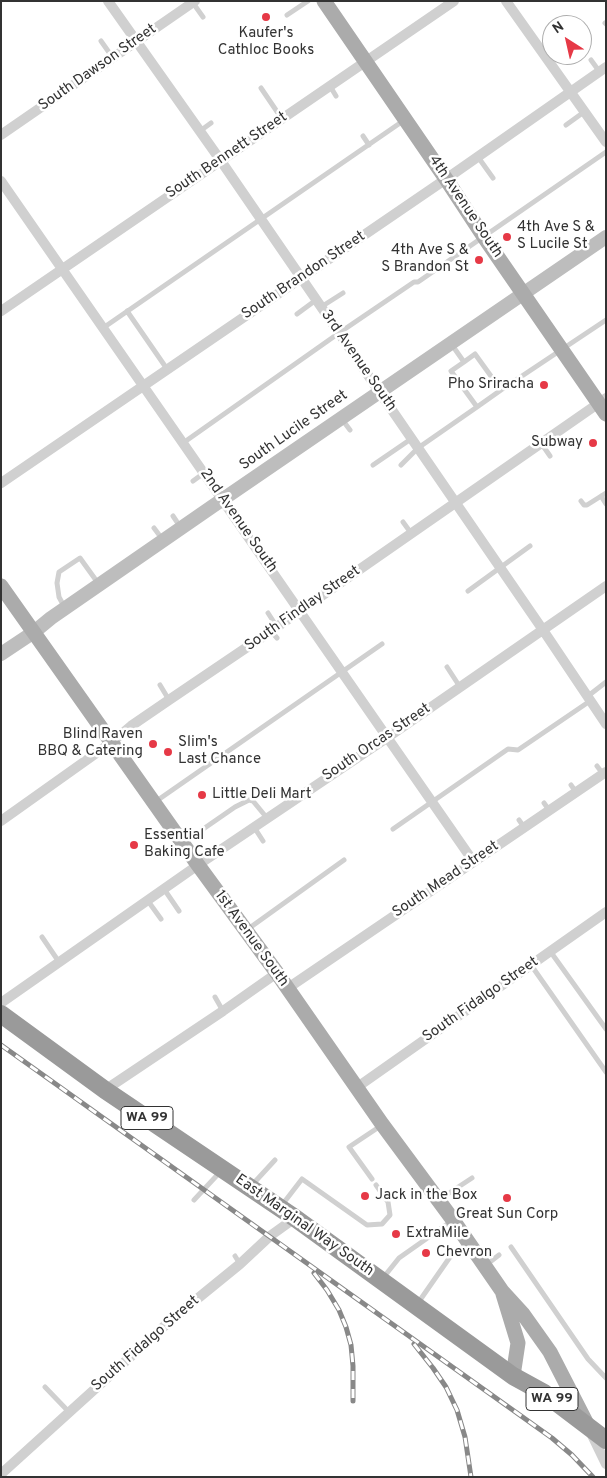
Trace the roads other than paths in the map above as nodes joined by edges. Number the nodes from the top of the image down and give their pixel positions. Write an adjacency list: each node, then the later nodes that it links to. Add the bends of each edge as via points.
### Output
1 (108, 1): 10 (street, 3rd Avenue South)
2 (308, 1): 7 (lane)
3 (324, 1): 13 (main road, 4th Avenue South)
4 (454, 1): 13 (street, South Bennett Street)
5 (506, 1): 17 (street)
6 (194, 2): 8 (lane); 10 (street, South Dawson Street)
7 (287, 15)
8 (203, 16)
9 (101, 41): 11 (lane)
10 (137, 42): 11 (street, South Dawson Street); 24 (street, 3rd Avenue South)
11 (113, 58): 25 (street, South Dawson Street)
12 (592, 61): 14 (lane)
13 (366, 62): 15 (street, South Bennett Street); 21 (main road, 4th Avenue South)
14 (602, 70): 17 (street, South Brandon Street)
15 (330, 86): 18 (lane); 20 (street, South Bennett Street)
16 (261, 88): 20 (lane)
17 (570, 92): 19 (street); 30 (street, South Brandon Street)
18 (336, 96)
19 (584, 112): 23 (lane); 27 (street)
20 (282, 119): 31 (street, South Bennett Street)
21 (406, 119): 28 (lane); 33 (main road, 4th Avenue South)
22 (211, 123): 24 (lane)
23 (566, 125)
24 (200, 131): 31 (street, 3rd Avenue South)
25 (1, 135)
26 (363, 136): 28 (lane)
27 (606, 142)
28 (369, 145): 35 (lane)
29 (606, 152): 36 (lane)
30 (478, 157): 32 (lane); 33 (street, South Brandon Street)
31 (221, 161): 35 (street, 3rd Avenue South); 38 (street, South Bennett Street)
32 (493, 178)
33 (446, 179): 36 (main road, 4th Avenue South); 39 (street, South Brandon Street)
34 (1, 181): 38 (street, 2nd Avenue South)
35 (261, 219): 39 (street, 3rd Avenue South); 44 (lane)
36 (484, 237): 41 (main road, 4th Avenue South); 48 (lane)
37 (604, 241): 41 (street, South Lucile Street)
38 (63, 269): 43 (street, South Bennett Street); 47 (street, 2nd Avenue South)
39 (300, 278): 42 (street, 3rd Avenue South); 52 (street, South Brandon Street)
40 (343, 292): 42 (lane)
41 (523, 293): 49 (street, South Lucile Street); 50 (main road, 4th Avenue South)
42 (318, 304): 45 (lane); 48 (street, 3rd Avenue South)
43 (1, 312)
44 (127, 312): 47 (lane); 52 (lane)
45 (297, 314)
46 (606, 320): 50 (lane)
47 (103, 328): 53 (street, 2nd Avenue South)
48 (339, 333): 55 (street, 3rd Avenue South); 61 (lane)
49 (450, 343): 51 (lane); 55 (street, South Lucile Street)
50 (561, 350): 54 (lane); 56 (main road, 4th Avenue South)
51 (464, 362): 54 (lane, via 475,354); 57 (lane, via 451,371)
52 (167, 370): 53 (street, South Brandon Street)
53 (144, 386): 61 (street, 2nd Avenue South); 69 (street, South Brandon Street)
54 (501, 390): 57 (lane)
55 (380, 392): 58 (street, South Lucile Street); 60 (street, 3rd Avenue South)
56 (603, 405): 62 (street, South Findlay Street)
57 (477, 407): 63 (lane)
58 (341, 418): 59 (lane); 71 (street, South Lucile Street)
59 (350, 430)
60 (411, 438): 63 (street, 3rd Avenue South); 65 (lane)
61 (183, 443): 67 (street, 2nd Avenue South)
62 (541, 443): 64 (lane); 73 (street, South Findlay Street)
63 (418, 448): 66 (lane); 73 (street, 3rd Avenue South)
64 (550, 456)
65 (373, 465)
66 (401, 465)
67 (204, 473): 68 (lane); 71 (street, 2nd Avenue South)
68 (193, 481)
69 (1, 482)
70 (603, 494): 72 (lane, via 587,505); 74 (lane)
71 (223, 500): 78 (street, South Lucile Street); 88 (street, 2nd Avenue South)
72 (581, 500)
73 (455, 503): 79 (street, South Findlay Street); 82 (street, 3rd Avenue South)
74 (606, 504)
75 (172, 516): 78 (lane)
76 (403, 522): 79 (lane)
77 (154, 528): 80 (lane)
78 (181, 528): 80 (street, South Lucile Street)
79 (411, 534): 88 (street, South Findlay Street)
80 (164, 540): 83 (street, South Lucile Street)
81 (530, 546): 82 (lane)
82 (500, 567): 86 (lane); 90 (street, 3rd Avenue South)
83 (99, 585): 87 (street, South Lucile Street); 87 (lane, via 80,558 59,572 59,597)
84 (1, 586): 91 (main road, 1st Avenue South)
85 (606, 586): 90 (street, South Orcas Street)
86 (468, 591)
87 (65, 608): 91 (street, South Lucile Street)
88 (300, 611): 92 (street, South Findlay Street); 96 (street, 2nd Avenue South)
89 (268, 613): 92 (lane)
90 (544, 630): 99 (street, South Orcas Street); 100 (street, 3rd Avenue South)
91 (34, 632): 94 (street, South Lucile Street); 104 (main road, 1st Avenue South)
92 (275, 632): 101 (street, South Findlay Street)
93 (382, 644): 96 (lane)
94 (1, 654)
95 (447, 667): 99 (lane)
96 (343, 672): 103 (street, 2nd Avenue South); 107 (lane)
97 (606, 682): 100 (lane)
98 (160, 685): 101 (lane)
99 (460, 687): 103 (street, South Orcas Street)
100 (589, 699): 102 (street, 3rd Avenue South); 106 (lane, via 518,750 508,749)
101 (169, 700): 104 (street, South Findlay Street)
102 (606, 724)
103 (388, 737): 106 (street, 2nd Avenue South); 108 (street, South Orcas Street)
104 (112, 742): 107 (main road, 1st Avenue South); 109 (street, South Findlay Street)
105 (602, 771): 115 (street, South Mead Street, via 521,824)
106 (432, 802): 111 (lane); 115 (street, 2nd Avenue South)
107 (154, 803): 113 (main road, 1st Avenue South)
108 (267, 818): 110 (street, South Orcas Street); 113 (lane, via 254,801 248,800)
109 (1, 821)
110 (254, 827): 112 (lane); 116 (street, South Orcas Street)
111 (393, 829)
112 (263, 841)
113 (183, 843): 116 (main road, 1st Avenue South)
114 (344, 860): 122 (lane)
115 (474, 861): 128 (street, South Mead Street)
116 (198, 865): 117 (street, South Orcas Street); 122 (main road, 1st Avenue South)
117 (164, 889): 118 (street, South Orcas Street); 119 (lane)
118 (148, 900): 121 (lane); 125 (street, South Orcas Street)
119 (179, 910)
120 (606, 912): 124 (street, South Fidalgo Street)
121 (161, 920)
122 (245, 931): 127 (main road, 1st Avenue South)
123 (42, 937): 125 (lane)
124 (550, 951): 126 (street, South Fidalgo Street); 133 (lane)
125 (59, 962): 130 (street, South Orcas Street)
126 (531, 965): 134 (lane); 135 (street, South Fidalgo Street)
127 (277, 973): 128 (main road, 1st Avenue South); 131 (street)
128 (288, 988): 135 (main road, 1st Avenue South)
129 (215, 998): 131 (lane)
130 (1, 1003)
131 (223, 1011): 136 (street)
132 (1, 1014): 136 (highway, East Marginal Way South / WA 99)
133 (606, 1030)
134 (606, 1072)
135 (356, 1088): 137 (main road, 1st Avenue South)
136 (105, 1090): 139 (highway, East Marginal Way South / WA 99)
137 (382, 1124): 141 (lane, via 349,1147); 145 (main road, 1st Avenue South)
138 (275, 1160): 143 (lane)
139 (222, 1169): 143 (highway, East Marginal Way South / WA 99); 144 (lane)
140 (472, 1178): 145 (lane)
141 (372, 1179)
142 (376, 1185): 146 (lane, via 388,1202 390,1215 382,1224 367,1225 302,1179)
143 (250, 1188): 146 (highway, East Marginal Way South / WA 99)
144 (194, 1200)
145 (438, 1200): 148 (main road, 1st Avenue South)
146 (280, 1208): 147 (highway, East Marginal Way South / WA 99)
147 (295, 1218): 153 (highway, East Marginal Way South / WA 99); 159 (street, South Fidalgo Street, via 238,1260)
148 (453, 1220): 149 (main road, 1st Avenue South); 153 (lane, via 398,1258)
149 (469, 1244): 152 (main road, 1st Avenue South); 155 (lane, via 450,1257)
150 (510, 1247): 157 (lane, via 588,1359)
151 (499, 1255): 152 (lane)
152 (485, 1266): 154 (main road, 1st Avenue South)
153 (381, 1281): 155 (highway, East Marginal Way South / WA 99)
154 (502, 1291): 156 (main road, 1st Avenue South, via 518,1344); 160 (main road, 1st Avenue South, via 550,1352)
155 (416, 1306): 156 (highway, East Marginal Way South / WA 99)
156 (513, 1376): 160 (highway, East Marginal Way South / WA 99, via 544,1393)
157 (606, 1378)
158 (45, 1387): 159 (lane)
159 (69, 1412): 163 (street, South Fidalgo Street)
160 (588, 1426): 161 (highway, East Marginal Way South / WA 99); 162 (street, 1st Avenue South)
161 (606, 1440)
162 (606, 1464)
163 (1, 1474)

